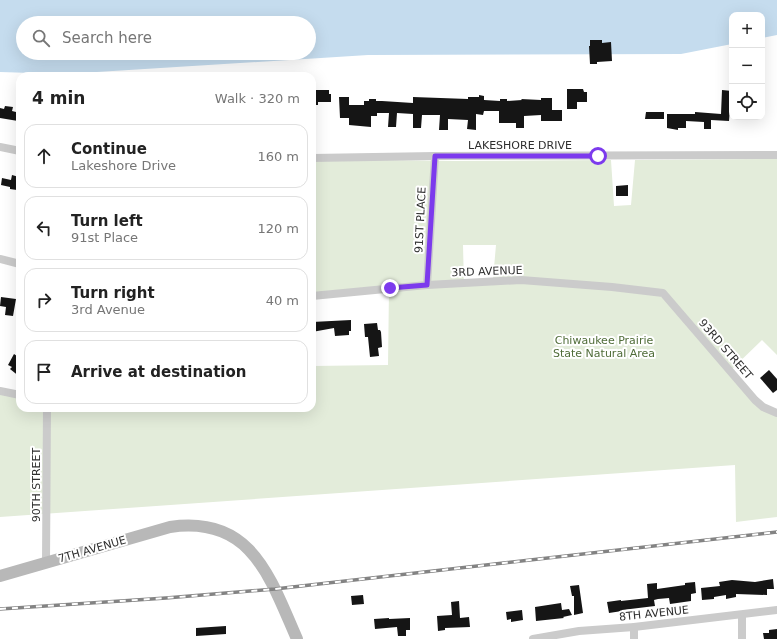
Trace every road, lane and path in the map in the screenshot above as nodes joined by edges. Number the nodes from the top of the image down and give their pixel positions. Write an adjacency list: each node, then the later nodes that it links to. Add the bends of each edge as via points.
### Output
1 (0, 147): 2 (street)
2 (16, 150)
3 (777, 155): 4 (street, LAKESHORE DRIVE)
4 (435, 156): 5 (street, LAKESHORE DRIVE); 8 (street, 91ST PLACE)
5 (316, 158)
6 (0, 260): 7 (street)
7 (16, 263)
8 (427, 285): 9 (street, 3RD AVENUE, via 521,280 612,286); 10 (street, 3RD AVENUE)
9 (663, 293): 14 (street, 93RD STREET, via 755,400)
10 (316, 296)
11 (0, 390): 12 (street)
12 (16, 394)
13 (47, 412): 15 (street, 90TH STREET)
14 (777, 413)
15 (46, 563): 16 (street, 7TH AVENUE); 20 (street, 7TH AVENUE, via 170,527 211,527 229,533 246,546 262,565)
16 (0, 576)
17 (777, 610): 18 (street, 8TH AVENUE)
18 (742, 615): 19 (street, 8TH AVENUE); 23 (street)
19 (634, 627): 21 (street, 8TH AVENUE, via 579,631); 22 (street)
20 (297, 639)
21 (532, 639)
22 (634, 639)
23 (742, 639)

